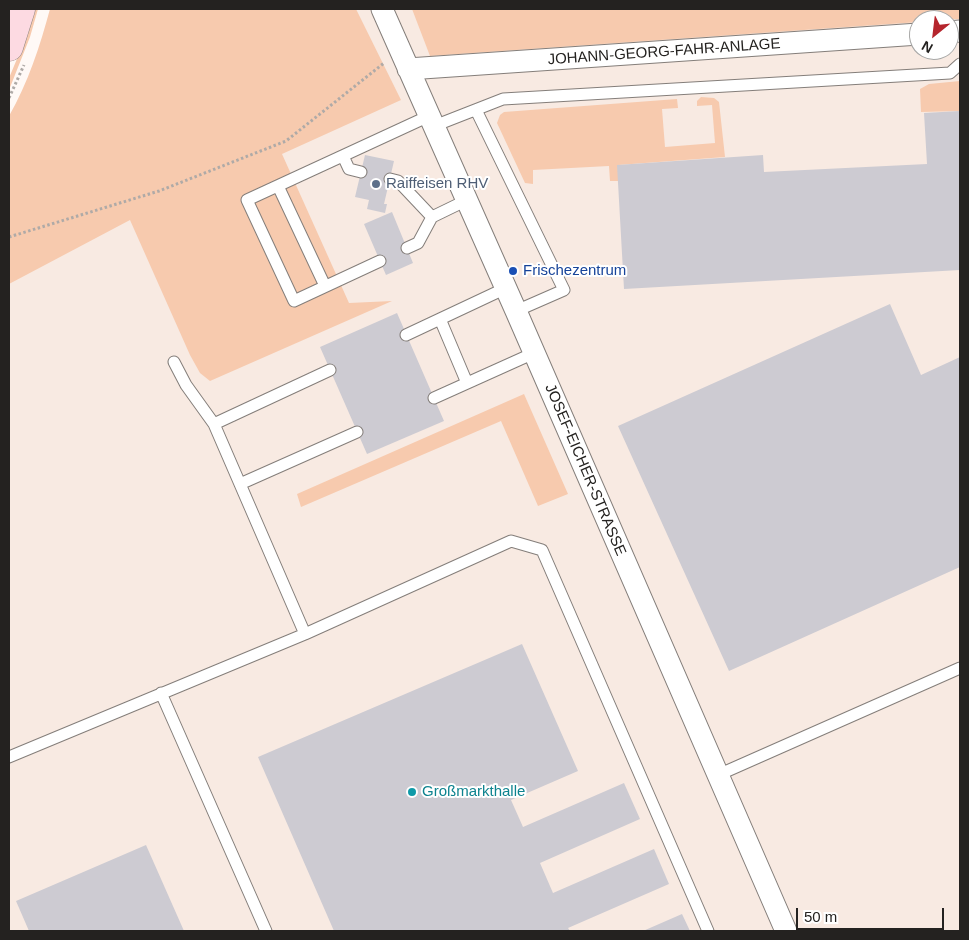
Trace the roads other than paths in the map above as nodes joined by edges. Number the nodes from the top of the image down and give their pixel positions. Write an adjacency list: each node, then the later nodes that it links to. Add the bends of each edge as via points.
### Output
1 (21, 9): 4 (main road)
2 (382, 9): 6 (street, JOSEF-EICHER-STRASSE)
3 (909, 35): 6 (street, JOHANN-GEORG-FAHR-ANLAGE)
4 (9, 47)
5 (960, 64): 7 (lane, via 950,73 503,99)
6 (408, 69): 8 (street, JOSEF-EICHER-STRASSE)
7 (476, 110): 8 (lane); 19 (lane, via 564,290)
8 (431, 121): 9 (lane); 13 (street, JOSEF-EICHER-STRASSE)
9 (343, 156): 10 (lane, via 349,169); 12 (lane)
10 (361, 172)
11 (390, 179): 14 (lane, via 398,181)
12 (278, 186): 17 (lane); 17 (lane, via 248,200 294,301)
13 (467, 200): 14 (lane); 18 (street, JOSEF-EICHER-STRASSE)
14 (432, 218): 15 (lane, via 418,243)
15 (407, 248)
16 (380, 261): 17 (lane)
17 (325, 286)
18 (506, 288): 19 (street, JOSEF-EICHER-STRASSE); 20 (lane)
19 (516, 311): 22 (street, JOSEF-EICHER-STRASSE)
20 (440, 319): 21 (lane); 25 (lane)
21 (406, 335)
22 (534, 353): 25 (lane); 34 (street, JOSEF-EICHER-STRASSE)
23 (174, 362): 27 (lane)
24 (330, 370): 27 (lane)
25 (467, 383): 26 (lane)
26 (434, 398)
27 (214, 424): 29 (lane)
28 (357, 432): 29 (lane)
29 (240, 484): 30 (lane)
30 (305, 634): 32 (lane); 36 (lane, via 511,541 542,550)
31 (960, 668): 34 (lane)
32 (161, 693): 33 (lane); 35 (lane)
33 (9, 757)
34 (718, 775): 37 (street, JOSEF-EICHER-STRASSE)
35 (266, 931)
36 (708, 931)
37 (786, 931)

